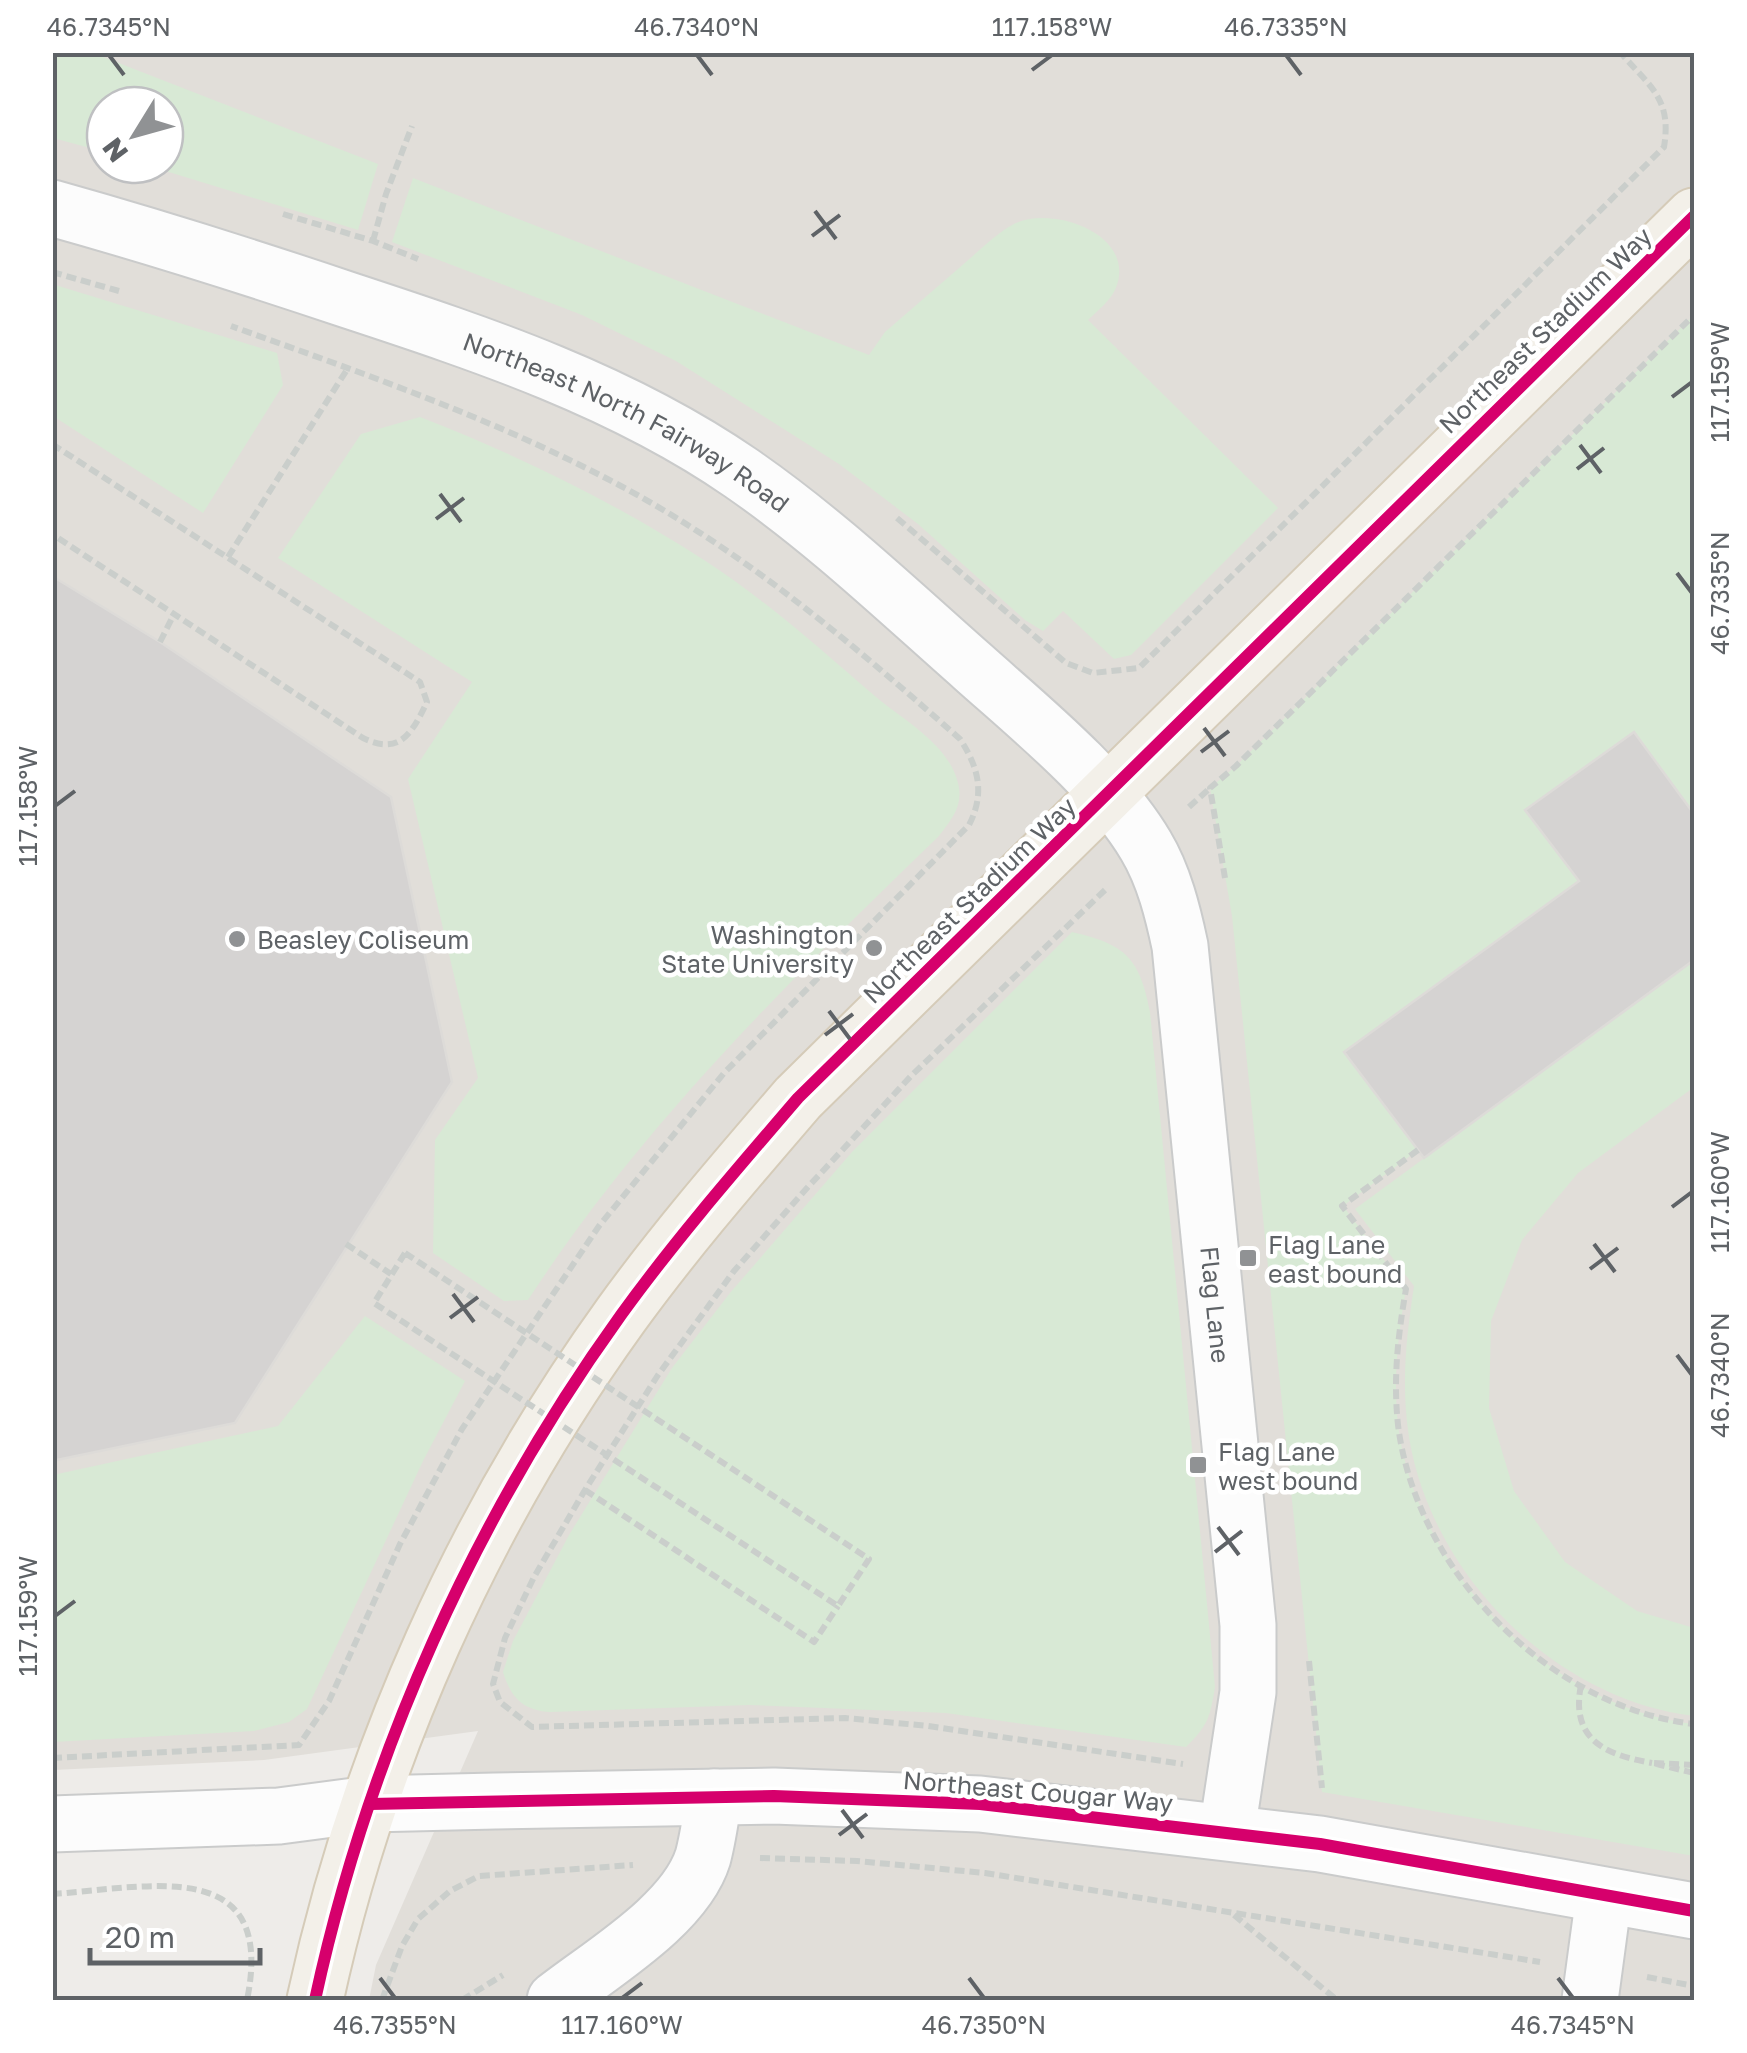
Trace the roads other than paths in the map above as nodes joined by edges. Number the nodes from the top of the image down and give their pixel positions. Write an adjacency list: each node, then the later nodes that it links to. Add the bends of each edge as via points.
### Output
1 (52, 208): 3 (street, Northeast North Fairway Road, via 455,334 647,416 739,472 861,564)
2 (1694, 216): 3 (main road, Northeast Stadium Way)
3 (1108, 796): 5 (main road, Northeast Stadium Way, via 798,1098 620,1316 480,1544 412,1684); 7 (street, Flag Lane, via 1147,846 1180,946 1248,1625 1248,1692)
4 (714, 1797): 5 (street, Northeast Cougar Way); 7 (street, Northeast Cougar Way, via 980,1804); 12 (street, via 702,1860 680,1898)
5 (370, 1804): 6 (street, Northeast Cougar Way, via 279,1816); 11 (main road, Northeast Stadium Way, via 330,1926)
6 (52, 1824)
7 (1226, 1831): 8 (street, Northeast Cougar Way)
8 (1604, 1896): 9 (street, Northeast Cougar Way); 10 (street)
9 (1694, 1911)
10 (1593, 1985)
11 (315, 2000)
12 (555, 2000)

